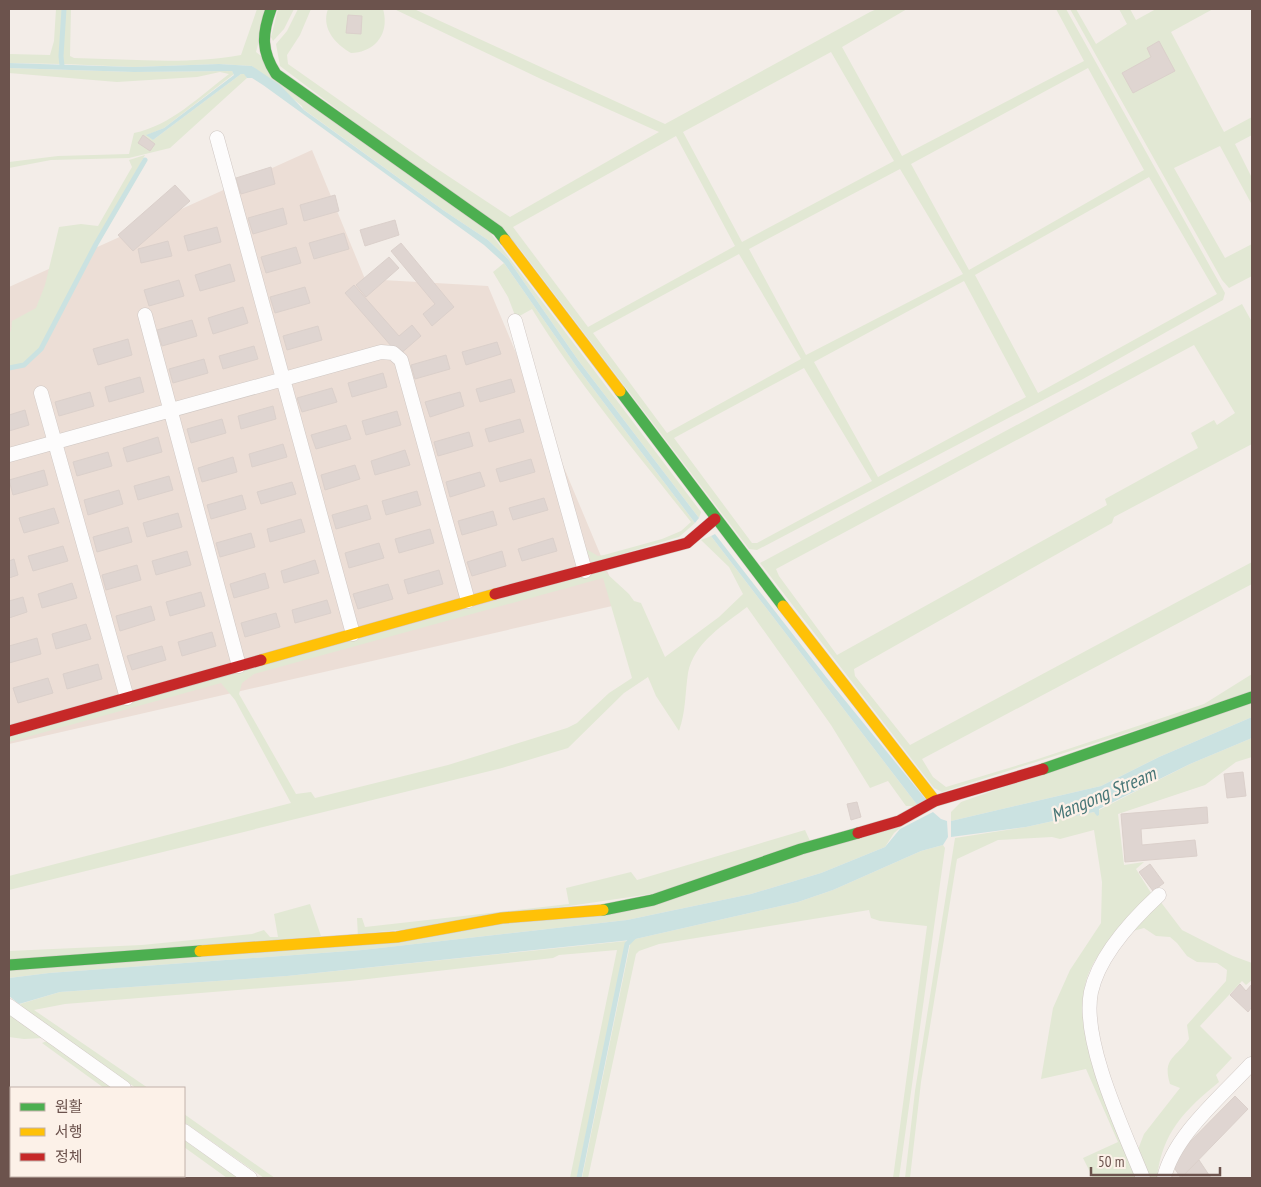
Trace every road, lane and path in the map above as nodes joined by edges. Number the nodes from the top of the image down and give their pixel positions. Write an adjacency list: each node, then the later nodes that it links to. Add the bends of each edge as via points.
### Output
1 (272, 9): 10 (street, via 262,35 262,46 276,74 498,232)
2 (217, 138): 5 (street)
3 (145, 315): 7 (street)
4 (515, 321): 11 (street)
5 (283, 379): 7 (street); 12 (street, via 381,352 393,353 401,360); 13 (street)
6 (41, 393): 8 (street)
7 (170, 410): 8 (street); 14 (street)
8 (54, 442): 9 (street); 16 (street)
9 (9, 455)
10 (715, 519): 11 (street, via 686,543); 18 (street)
11 (585, 571): 12 (street)
12 (468, 601): 13 (street)
13 (353, 634): 14 (street)
14 (239, 666): 16 (street)
15 (1252, 697): 18 (street, via 1019,777)
16 (127, 698): 17 (street)
17 (10, 726)
18 (935, 801): 20 (street, via 899,821 626,906 495,920 398,937)
19 (1159, 895): 26 (street, via 1131,924 1108,956 1096,978 1090,1005 1092,1036 1098,1058)
20 (9, 965)
21 (9, 1006): 23 (street)
22 (1251, 1064): 27 (street, via 1181,1142)
23 (123, 1087)
24 (185, 1132): 25 (street)
25 (250, 1178)
26 (1143, 1178)
27 (1164, 1178)

